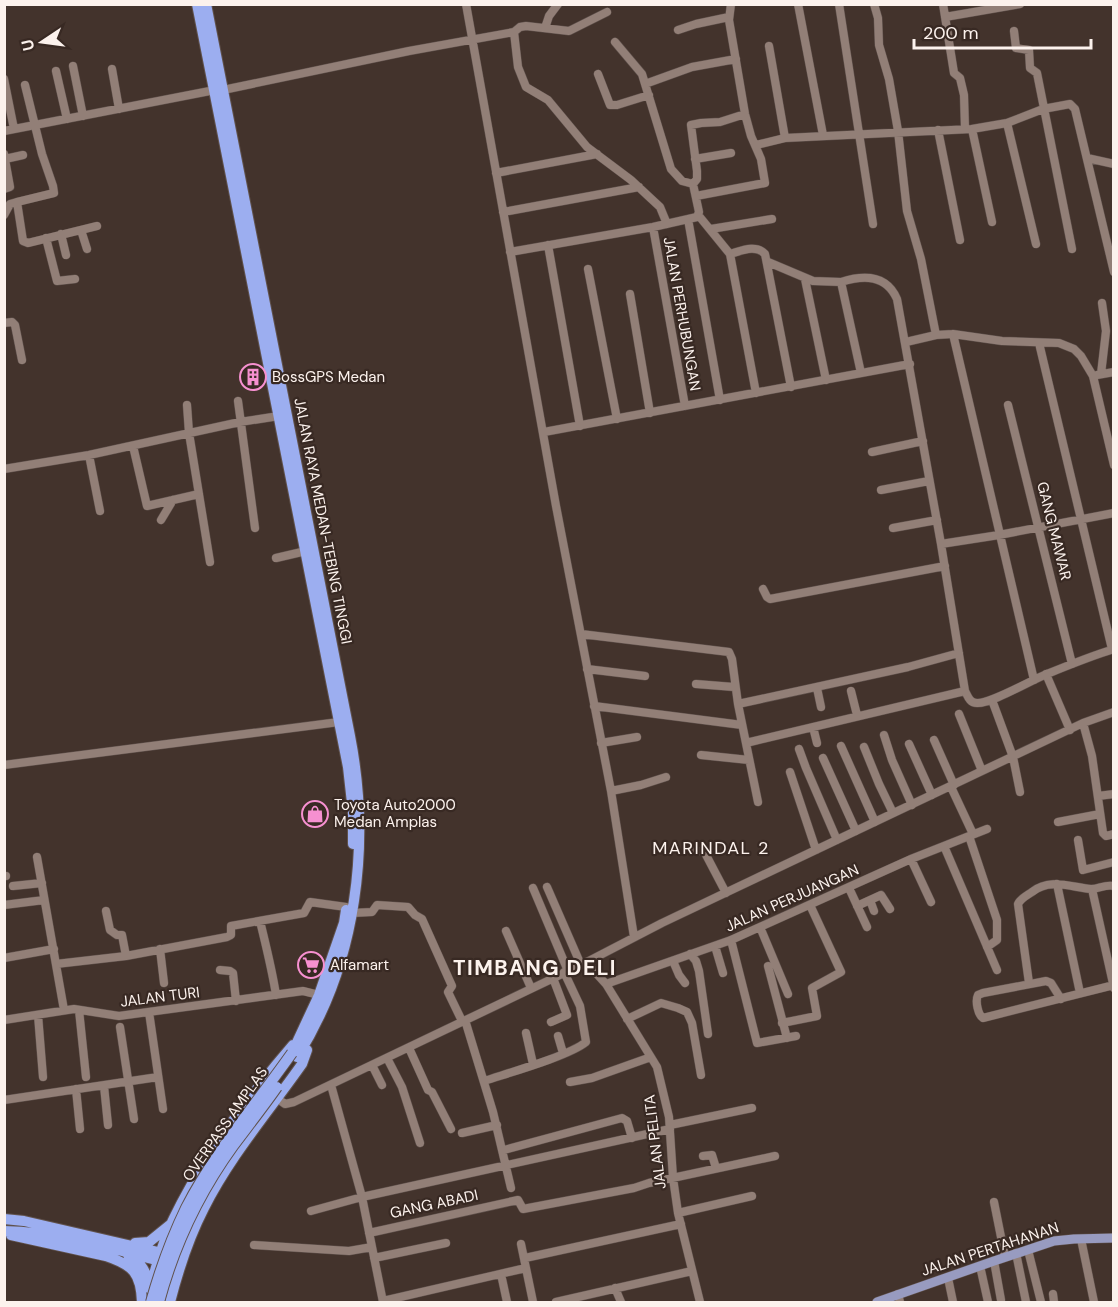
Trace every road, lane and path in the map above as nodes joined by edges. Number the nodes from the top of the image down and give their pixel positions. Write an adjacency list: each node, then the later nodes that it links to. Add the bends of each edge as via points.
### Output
1 (197, 4): 29 (highway, JALAN RAYA MEDAN-TEBING TINGGI)
2 (206, 4): 29 (highway, JALAN RAYA MEDAN-TEBING TINGGI)
3 (466, 4): 18 (street)
4 (558, 4): 14 (street)
5 (731, 4): 12 (street)
6 (798, 4): 44 (street)
7 (839, 4): 43 (street)
8 (874, 4): 42 (street)
9 (944, 4): 13 (street)
10 (1020, 4): 13 (street)
11 (608, 12): 14 (street, via 569,31)
12 (729, 17): 15 (street); 21 (street)
13 (945, 17): 39 (street)
14 (545, 28): 17 (street, via 523,26)
15 (678, 30)
16 (1014, 31): 32 (street, via 1017,49 1029,50 1030,68 1037,73)
17 (514, 32): 18 (street); 48 (street, via 523,83 548,100)
18 (472, 40): 29 (street); 54 (street)
19 (615, 42): 27 (street, via 642,74)
20 (769, 46): 45 (street)
21 (736, 59): 27 (street, via 692,66); 33 (street)
22 (74, 66): 34 (street)
23 (112, 69): 31 (street)
24 (57, 71): 35 (street)
25 (598, 74): 30 (street, via 610,105)
26 (4, 79): 38 (street)
27 (645, 84): 30 (street)
28 (25, 85): 37 (street)
29 (219, 90): 31 (street); 109 (highway, JALAN RAYA MEDAN-TEBING TINGGI); 223 (highway, JALAN RAYA MEDAN-TEBING TINGGI, via 355,761 361,829)
30 (649, 95): 55 (street, via 671,169 682,181)
31 (119, 109): 34 (street)
32 (1043, 109): 36 (street); 51 (street, via 1074,106); 78 (street)
33 (745, 114): 46 (street); 52 (street, via 720,122 692,124)
34 (83, 116): 35 (street)
35 (67, 119): 37 (street)
36 (1007, 123): 39 (street); 75 (street)
37 (36, 125): 38 (street); 59 (street, via 54,193)
38 (14, 129): 41 (street)
39 (968, 129): 40 (street); 65 (street)
40 (938, 130): 42 (street); 74 (street)
41 (4, 131)
42 (898, 131): 43 (street); 91 (street, via 907,211)
43 (860, 133): 44 (street); 67 (street)
44 (823, 135): 45 (street)
45 (784, 138): 46 (street)
46 (756, 145): 58 (street, via 765,183)
47 (731, 153): 52 (street)
48 (597, 154): 54 (street); 56 (street)
49 (23, 155): 50 (street)
50 (5, 157): 57 (street, via 10,187)
51 (1087, 158): 53 (street); 84 (street)
52 (695, 159): 55 (street, via 698,176)
53 (1113, 164)
54 (496, 173): 60 (street)
55 (693, 184): 58 (street)
56 (639, 187): 60 (street); 66 (street, via 663,212)
57 (4, 189)
58 (696, 196): 62 (street)
59 (17, 202): 61 (street, via 10,204); 73 (street, via 23,241)
60 (503, 212): 79 (street)
61 (4, 215)
62 (699, 216): 63 (street); 70 (street)
63 (688, 219): 66 (street); 103 (street)
64 (772, 219): 70 (street)
65 (992, 222)
66 (667, 224): 69 (street)
67 (873, 224)
68 (97, 226): 71 (street)
69 (653, 227): 76 (street); 107 (street, JALAN PERHUBUNGAN)
70 (711, 229): 80 (street)
71 (81, 230): 72 (street); 77 (street)
72 (61, 234): 73 (street); 81 (street)
73 (46, 238): 85 (street, via 57,281)
74 (960, 240)
75 (1036, 244)
76 (548, 245): 79 (street); 112 (street)
77 (87, 249)
78 (1072, 249)
79 (510, 252): 113 (street)
80 (730, 254): 82 (street, via 760,249); 102 (street)
81 (66, 255)
82 (768, 262): 86 (street); 101 (street)
83 (588, 268): 110 (street)
84 (1113, 272)
85 (75, 279)
86 (805, 279): 87 (street); 100 (street)
87 (841, 282): 93 (street, via 870,277 890,288 897,299); 98 (street)
88 (630, 294): 108 (street)
89 (1102, 303): 99 (street, via 1106,331)
90 (4, 323): 95 (street, via 15,325)
91 (936, 334): 92 (street); 93 (street)
92 (953, 334): 94 (street); 133 (street)
93 (906, 342): 96 (street)
94 (1039, 343): 99 (street, via 1059,343 1074,349); 127 (street)
95 (22, 360)
96 (910, 364): 98 (street); 115 (street)
97 (1113, 372): 99 (street)
98 (861, 373): 100 (street)
99 (1097, 375): 119 (street)
100 (826, 380): 101 (street)
101 (791, 387): 102 (street)
102 (756, 393): 103 (street)
103 (720, 400): 107 (street)
104 (238, 402): 111 (street)
105 (187, 405): 114 (street)
106 (1008, 405): 132 (street, GANG MAWAR)
107 (685, 406): 108 (street)
108 (650, 413): 110 (street)
109 (279, 416): 111 (street); 135 (highway, JALAN RAYA MEDAN-TEBING TINGGI)
110 (616, 419): 112 (street)
111 (240, 422): 114 (street); 130 (street)
112 (580, 426): 113 (street)
113 (544, 432): 140 (street)
114 (189, 433): 116 (street); 123 (street)
115 (922, 441): 117 (street); 121 (street)
116 (133, 446): 118 (street); 124 (street, via 146,505)
117 (872, 452)
118 (89, 455): 120 (street); 125 (street)
119 (1113, 465)
120 (4, 469)
121 (929, 481): 122 (street); 129 (street)
122 (880, 490)
123 (199, 494): 124 (street); 137 (street)
124 (173, 500): 128 (street)
125 (100, 511)
126 (1113, 513): 127 (street)
127 (1081, 519): 132 (street); 141 (street)
128 (161, 520)
129 (937, 520): 131 (street); 134 (street)
130 (255, 528)
131 (893, 528)
132 (1039, 528): 133 (street); 143 (street, GANG MAWAR)
133 (999, 535): 134 (street); 147 (street)
134 (941, 544): 138 (street)
135 (306, 552): 136 (street); 160 (highway, JALAN RAYA MEDAN-TEBING TINGGI)
136 (276, 558)
137 (210, 562)
138 (945, 566): 139 (street, via 776,598 768,598); 142 (street)
139 (763, 589)
140 (581, 634): 144 (street); 149 (street, via 728,651)
141 (1113, 649): 143 (street)
142 (959, 653): 150 (street); 152 (street)
143 (1072, 664): 145 (street)
144 (587, 669): 146 (street); 155 (street)
145 (1046, 674): 147 (street); 164 (street)
146 (645, 676)
147 (1034, 680): 153 (street)
148 (696, 684): 149 (street)
149 (735, 687): 154 (street)
150 (817, 688): 154 (street); 156 (street)
151 (851, 691): 159 (street)
152 (965, 691): 153 (street, via 975,703); 159 (street)
153 (992, 700): 176 (street)
154 (738, 704): 162 (street)
155 (594, 706): 162 (street); 168 (street)
156 (821, 707)
157 (1113, 712): 161 (street)
158 (959, 714): 180 (street)
159 (857, 715): 163 (street)
160 (339, 722): 179 (street); 223 (highway, JALAN RAYA MEDAN-TEBING TINGGI, via 353,812)
161 (1083, 723): 164 (street); 188 (street)
162 (742, 725): 169 (street)
163 (813, 727): 169 (street); 170 (street)
164 (1070, 730): 176 (street)
165 (884, 735): 190 (street)
166 (637, 737): 168 (street)
167 (934, 740): 183 (street)
168 (601, 743): 184 (street)
169 (746, 743): 178 (street)
170 (817, 743)
171 (909, 744): 187 (street)
172 (841, 746): 193 (street)
173 (864, 747): 191 (street)
174 (799, 748): 199 (street)
175 (701, 755): 178 (street)
176 (1013, 757): 180 (street); 185 (street)
177 (823, 758): 196 (street)
178 (749, 760): 189 (street)
179 (4, 765)
180 (982, 771): 183 (street)
181 (789, 772): 202 (street)
182 (666, 777): 184 (street)
183 (952, 786): 187 (street); 198 (street)
184 (610, 791): 230 (street)
185 (1020, 792)
186 (1113, 794): 188 (street)
187 (932, 795): 190 (street)
188 (1098, 796): 192 (street)
189 (758, 802)
190 (912, 805): 191 (street)
191 (893, 813): 193 (street)
192 (1100, 814): 194 (street); 197 (street, via 1103,833)
193 (875, 822): 196 (street)
194 (1058, 822)
195 (987, 829): 198 (street, JALAN PERJUANGAN)
196 (856, 831): 199 (street)
197 (1113, 834)
198 (971, 835): 201 (street, JALAN PERJUANGAN); 233 (street, via 998,920 997,940)
199 (837, 840): 202 (street)
200 (1078, 840): 206 (street, via 1083,870)
201 (944, 846): 205 (street, JALAN PERJUANGAN); 233 (street)
202 (816, 850): 215 (street)
203 (695, 851): 215 (street, via 705,853)
204 (37, 857): 207 (street)
205 (911, 859): 213 (street, JALAN PERJUANGAN); 218 (street)
206 (1113, 862)
207 (42, 883): 209 (street); 216 (street)
208 (1057, 884): 214 (street); 251 (street, via 1037,887 1019,902); 256 (street)
209 (13, 886)
210 (1113, 886): 214 (street)
211 (547, 887): 241 (street)
212 (533, 888): 245 (street)
213 (849, 888): 220 (street, JALAN PERJUANGAN); 221 (street)
214 (1092, 889): 254 (street)
215 (726, 893): 230 (street)
216 (44, 900): 219 (street); 234 (street)
217 (870, 900): 221 (street); 222 (street, via 882,895); 225 (street)
218 (931, 902)
219 (4, 905)
220 (810, 905): 227 (street, JALAN PERJUANGAN); 270 (street, via 841,972 812,988 817,1016)
221 (857, 906): 228 (street)
222 (890, 909)
223 (349, 910): 226 (street, via 310,902 304,913); 259 (highway, JALAN RAYA MEDAN-TEBING TINGGI); 268 (street, via 372,912 377,905 408,907 422,919 452,986 448,992); 274 (highway, JALAN RAYA MEDAN-TEBING TINGGI, via 338,971)
224 (106, 911): 237 (street, via 110,930 122,935)
225 (874, 911)
226 (260, 921): 235 (street, via 231,926 231,935); 257 (street)
227 (760, 927): 231 (street, JALAN PERJUANGAN); 248 (street)
228 (867, 927)
229 (506, 931): 255 (street)
230 (634, 937): 241 (street)
231 (731, 940): 232 (street, JALAN PERJUANGAN); 277 (street, via 757,1043)
232 (715, 946): 236 (street, JALAN PERJUANGAN); 246 (street)
233 (987, 947): 244 (street)
234 (54, 949): 238 (street); 240 (street)
235 (160, 949): 237 (street); 249 (street)
236 (690, 954): 239 (street, JALAN PERJUANGAN); 273 (street, via 698,968)
237 (126, 956): 240 (street)
238 (4, 958)
239 (673, 961): 250 (street); 252 (street, JALAN PERJUANGAN)
240 (56, 964): 262 (street)
241 (583, 964): 245 (street); 252 (street, JALAN PELITA)
242 (768, 966): 253 (street)
243 (220, 970): 261 (street, via 233,973)
244 (997, 970)
245 (566, 972): 247 (street); 279 (street, via 580,1006 586,1039)
246 (723, 974)
247 (552, 978): 255 (street); 269 (street, via 567,1015)
248 (783, 980): 253 (street); 258 (street)
249 (165, 983)
250 (685, 983)
251 (1029, 983): 260 (street, via 1048,981); 260 (street, via 978,995 981,1017)
252 (606, 984): 266 (street, JALAN PELITA)
253 (772, 984): 270 (street)
254 (1113, 986): 256 (street)
255 (531, 988): 268 (street)
256 (1080, 993): 260 (street)
257 (276, 994): 259 (street, JALAN TURI, via 303,991); 261 (street, JALAN TURI)
258 (788, 994)
259 (319, 995): 274 (highway, JALAN RAYA MEDAN-TEBING TINGGI)
260 (1060, 999)
261 (236, 1001): 264 (street, JALAN TURI)
262 (64, 1010): 263 (street, JALAN TURI); 265 (street, JALAN TURI)
263 (79, 1010): 264 (street, JALAN TURI, via 119,1016); 287 (street)
264 (148, 1012): 288 (street)
265 (38, 1015): 267 (street, JALAN TURI); 286 (street)
266 (627, 1019): 281 (street, JALAN PELITA); 285 (street, via 661,1004 687,1012)
267 (4, 1020)
268 (464, 1021): 278 (street); 290 (street)
269 (551, 1022)
270 (782, 1023): 277 (street)
271 (120, 1027): 289 (street)
272 (526, 1033): 283 (street)
273 (708, 1034)
274 (306, 1036): 280 (highway, OVERPASS AMPLAS); 297 (highway, via 306,1055); 326 (highway, via 280,1059 203,1165)
275 (558, 1036): 279 (street)
276 (796, 1036): 277 (street)
277 (787, 1038)
278 (409, 1048): 282 (street); 307 (street)
279 (563, 1053): 283 (street)
280 (295, 1055): 354 (highway, OVERPASS AMPLAS, bridge, via 227,1143 187,1207); 356 (highway, OVERPASS AMPLAS, bridge, via 193,1211 168,1269)
281 (651, 1057): 291 (street); 305 (street, JALAN PELITA, via 660,1076)
282 (387, 1058): 284 (street); 310 (street, via 406,1096)
283 (533, 1064): 290 (street)
284 (372, 1065): 292 (street); 293 (street)
285 (700, 1075)
286 (44, 1077)
287 (86, 1077)
288 (158, 1077): 289 (street); 300 (street)
289 (128, 1081): 294 (street); 302 (street)
290 (484, 1081): 304 (street)
291 (570, 1083)
292 (331, 1085): 297 (street, via 294,1102 285,1104); 319 (street)
293 (382, 1085)
294 (104, 1086): 295 (street); 303 (street)
295 (76, 1089): 298 (street); 306 (street)
296 (4, 1095): 298 (street)
297 (278, 1099): 345 (highway, via 217,1186)
298 (5, 1100)
299 (752, 1108): 305 (street)
300 (163, 1109)
301 (722, 1109): 305 (street)
302 (134, 1119)
303 (108, 1125)
304 (497, 1125): 308 (street); 311 (street)
305 (670, 1125): 309 (street); 316 (street, JALAN PELITA)
306 (80, 1128)
307 (450, 1129)
308 (462, 1133)
309 (632, 1138): 311 (street, via 627,1121 622,1118); 314 (street)
310 (420, 1143)
311 (504, 1150): 314 (street)
312 (703, 1156): 315 (street, via 712,1155)
313 (775, 1156): 315 (street)
314 (506, 1165): 317 (street); 319 (street)
315 (716, 1168): 316 (street)
316 (673, 1178): 323 (street, JALAN PELITA); 329 (street, GANG ABADI, via 525,1209 519,1200)
317 (511, 1188)
318 (752, 1196): 323 (street)
319 (362, 1197): 321 (street); 329 (street)
320 (994, 1202): 341 (street)
321 (310, 1211)
322 (4, 1213): 325 (highway)
323 (678, 1213): 327 (street, JALAN PELITA)
324 (4, 1219): 325 (highway)
325 (24, 1221): 332 (highway)
326 (171, 1224): 332 (highway, via 149,1242); 340 (highway)
327 (681, 1224): 343 (street); 348 (street, JALAN PELITA)
328 (4, 1232): 336 (highway, via 29,1232); 354 (highway, via 106,1256 128,1265 137,1274)
329 (369, 1233): 337 (street)
330 (1113, 1238): 331 (main road, JALAN PERTAHANAN)
331 (1081, 1239): 338 (main road, JALAN PERTAHANAN, via 1054,1241); 368 (street)
332 (123, 1243): 340 (highway)
333 (446, 1243): 342 (street)
334 (521, 1244): 343 (street)
335 (254, 1245): 337 (street, via 349,1251)
336 (109, 1247): 340 (highway); 354 (highway, via 135,1258 141,1265 148,1279)
337 (372, 1247): 342 (street)
338 (1028, 1250): 339 (main road, JALAN PERTAHANAN); 367 (street)
339 (1016, 1253): 341 (main road, JALAN PERTAHANAN); 366 (street)
340 (159, 1257): 345 (highway); 354 (highway)
341 (1005, 1257): 344 (main road, JALAN PERTAHANAN)
342 (374, 1258): 357 (street)
343 (525, 1258): 347 (street)
344 (993, 1261): 346 (main road, JALAN PERTAHANAN); 355 (street)
345 (182, 1266): 353 (highway)
346 (980, 1266): 350 (main road, JALAN PERTAHANAN); 365 (street)
347 (526, 1268): 349 (street); 359 (street)
348 (692, 1271): 351 (street); 362 (street, JALAN PELITA)
349 (501, 1274): 357 (street); 358 (street)
350 (948, 1278): 352 (main road, JALAN PERTAHANAN); 364 (street)
351 (615, 1288): 360 (street); 361 (street)
352 (899, 1298): 363 (main road, JALAN PERTAHANAN)
353 (172, 1299)
354 (147, 1300)
355 (1001, 1300)
356 (159, 1302)
357 (383, 1302)
358 (507, 1302)
359 (533, 1302)
360 (556, 1302)
361 (621, 1302)
362 (700, 1302)
363 (877, 1302)
364 (953, 1302)
365 (988, 1302)
366 (1026, 1302)
367 (1041, 1302)
368 (1094, 1302)

